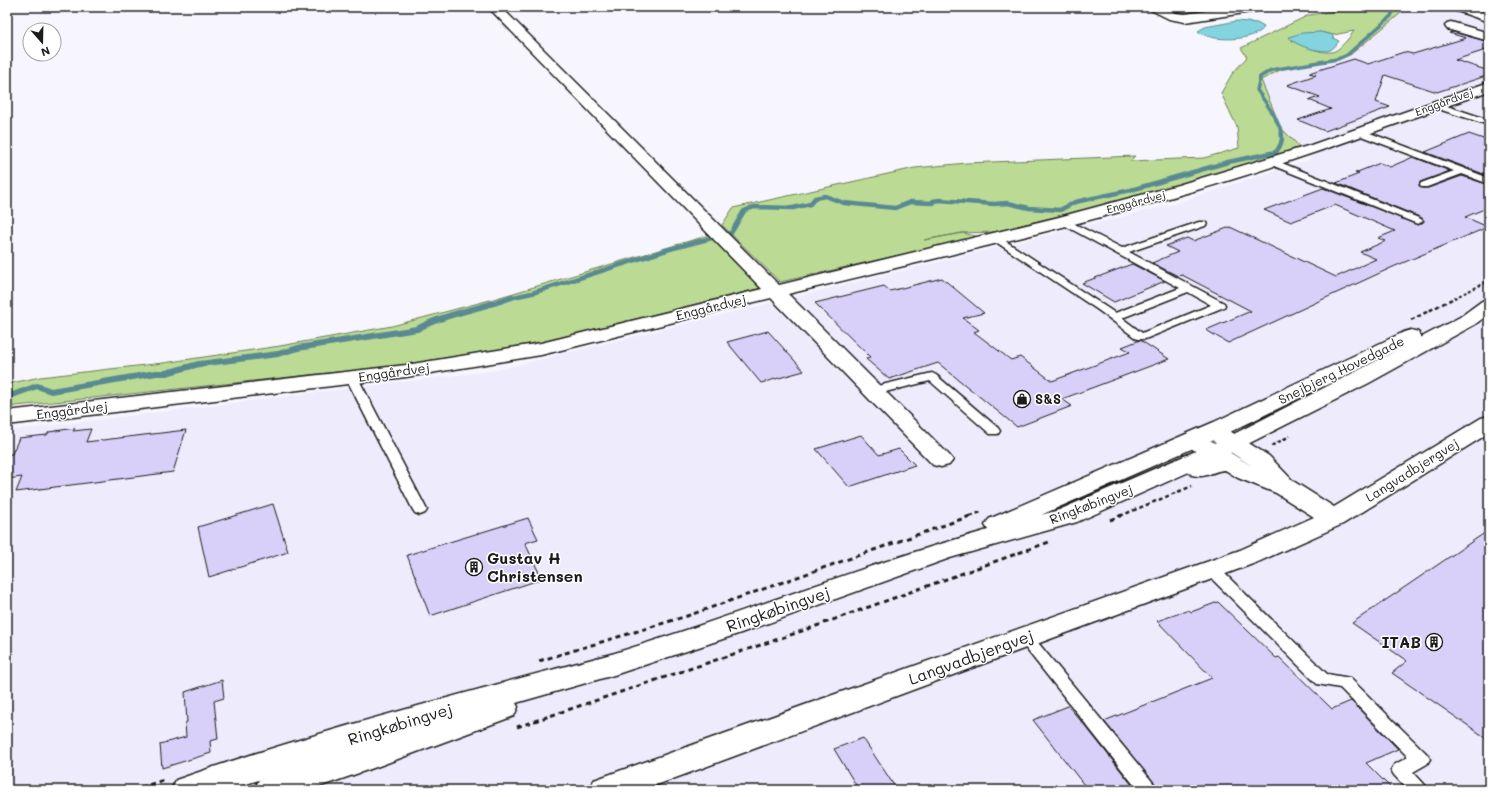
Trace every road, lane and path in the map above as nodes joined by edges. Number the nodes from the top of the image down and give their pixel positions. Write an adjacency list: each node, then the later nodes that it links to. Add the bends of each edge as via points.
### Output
1 (494, 7): 23 (street)
2 (1153, 7): 3 (street, via 1173,16 1185,18)
3 (1257, 7)
4 (1455, 7): 5 (street)
5 (1489, 18)
6 (1451, 26): 7 (street)
7 (1489, 37)
8 (1489, 86): 9 (street, Enggårdvej)
9 (1435, 105): 10 (lane); 11 (street, Enggårdvej)
10 (1489, 123)
11 (1359, 132): 12 (street, Enggårdvej); 13 (lane)
12 (1272, 162): 16 (street, Enggårdvej, via 1184,189); 17 (lane)
13 (1461, 170): 14 (lane); 15 (lane)
14 (1489, 181)
15 (1424, 185)
16 (1063, 221): 19 (street, Enggårdvej); 20 (lane)
17 (1418, 221)
18 (1202, 224): 20 (lane)
19 (995, 238): 23 (street, Enggårdvej); 25 (lane)
20 (1121, 252): 22 (lane)
21 (1489, 281): 26 (path)
22 (1188, 288): 25 (lane); 25 (lane, via 1220,305 1141,337)
23 (775, 292): 27 (street, Enggårdvej, via 541,349); 28 (street)
24 (1489, 303): 32 (street, Snejbjerg Hovedgade, via 1467,321)
25 (1114, 317)
26 (1404, 323)
27 (352, 378): 29 (street, Enggårdvej); 34 (lane)
28 (873, 391): 31 (lane, via 932,377); 33 (street)
29 (7, 418)
30 (1489, 423): 36 (street, Langvadbjergvej)
31 (994, 431)
32 (1218, 446): 36 (street, via 1246,473 1285,487); 37 (street, Ringkøbingvej, via 1047,502); 37 (street, Ringkøbingvej, via 1068,516)
33 (941, 460)
34 (420, 510)
35 (984, 511): 40 (path, via 687,616)
36 (1334, 518): 38 (street, Langvadbjergvej, via 1248,556)
37 (941, 552): 41 (street, Ringkøbingvej)
38 (1211, 569): 39 (street, Langvadbjergvej); 47 (lane, via 1323,680 1344,682 1421,759 1400,770)
39 (1025, 637): 45 (street, Langvadbjergvej); 46 (lane)
40 (534, 663)
41 (614, 664): 42 (street, Ringkøbingvej, via 269,763); 44 (street, Ringkøbingvej, via 383,752)
42 (179, 784): 43 (path)
43 (132, 790)
44 (270, 790)
45 (605, 790)
46 (1149, 790)
47 (1419, 790)

